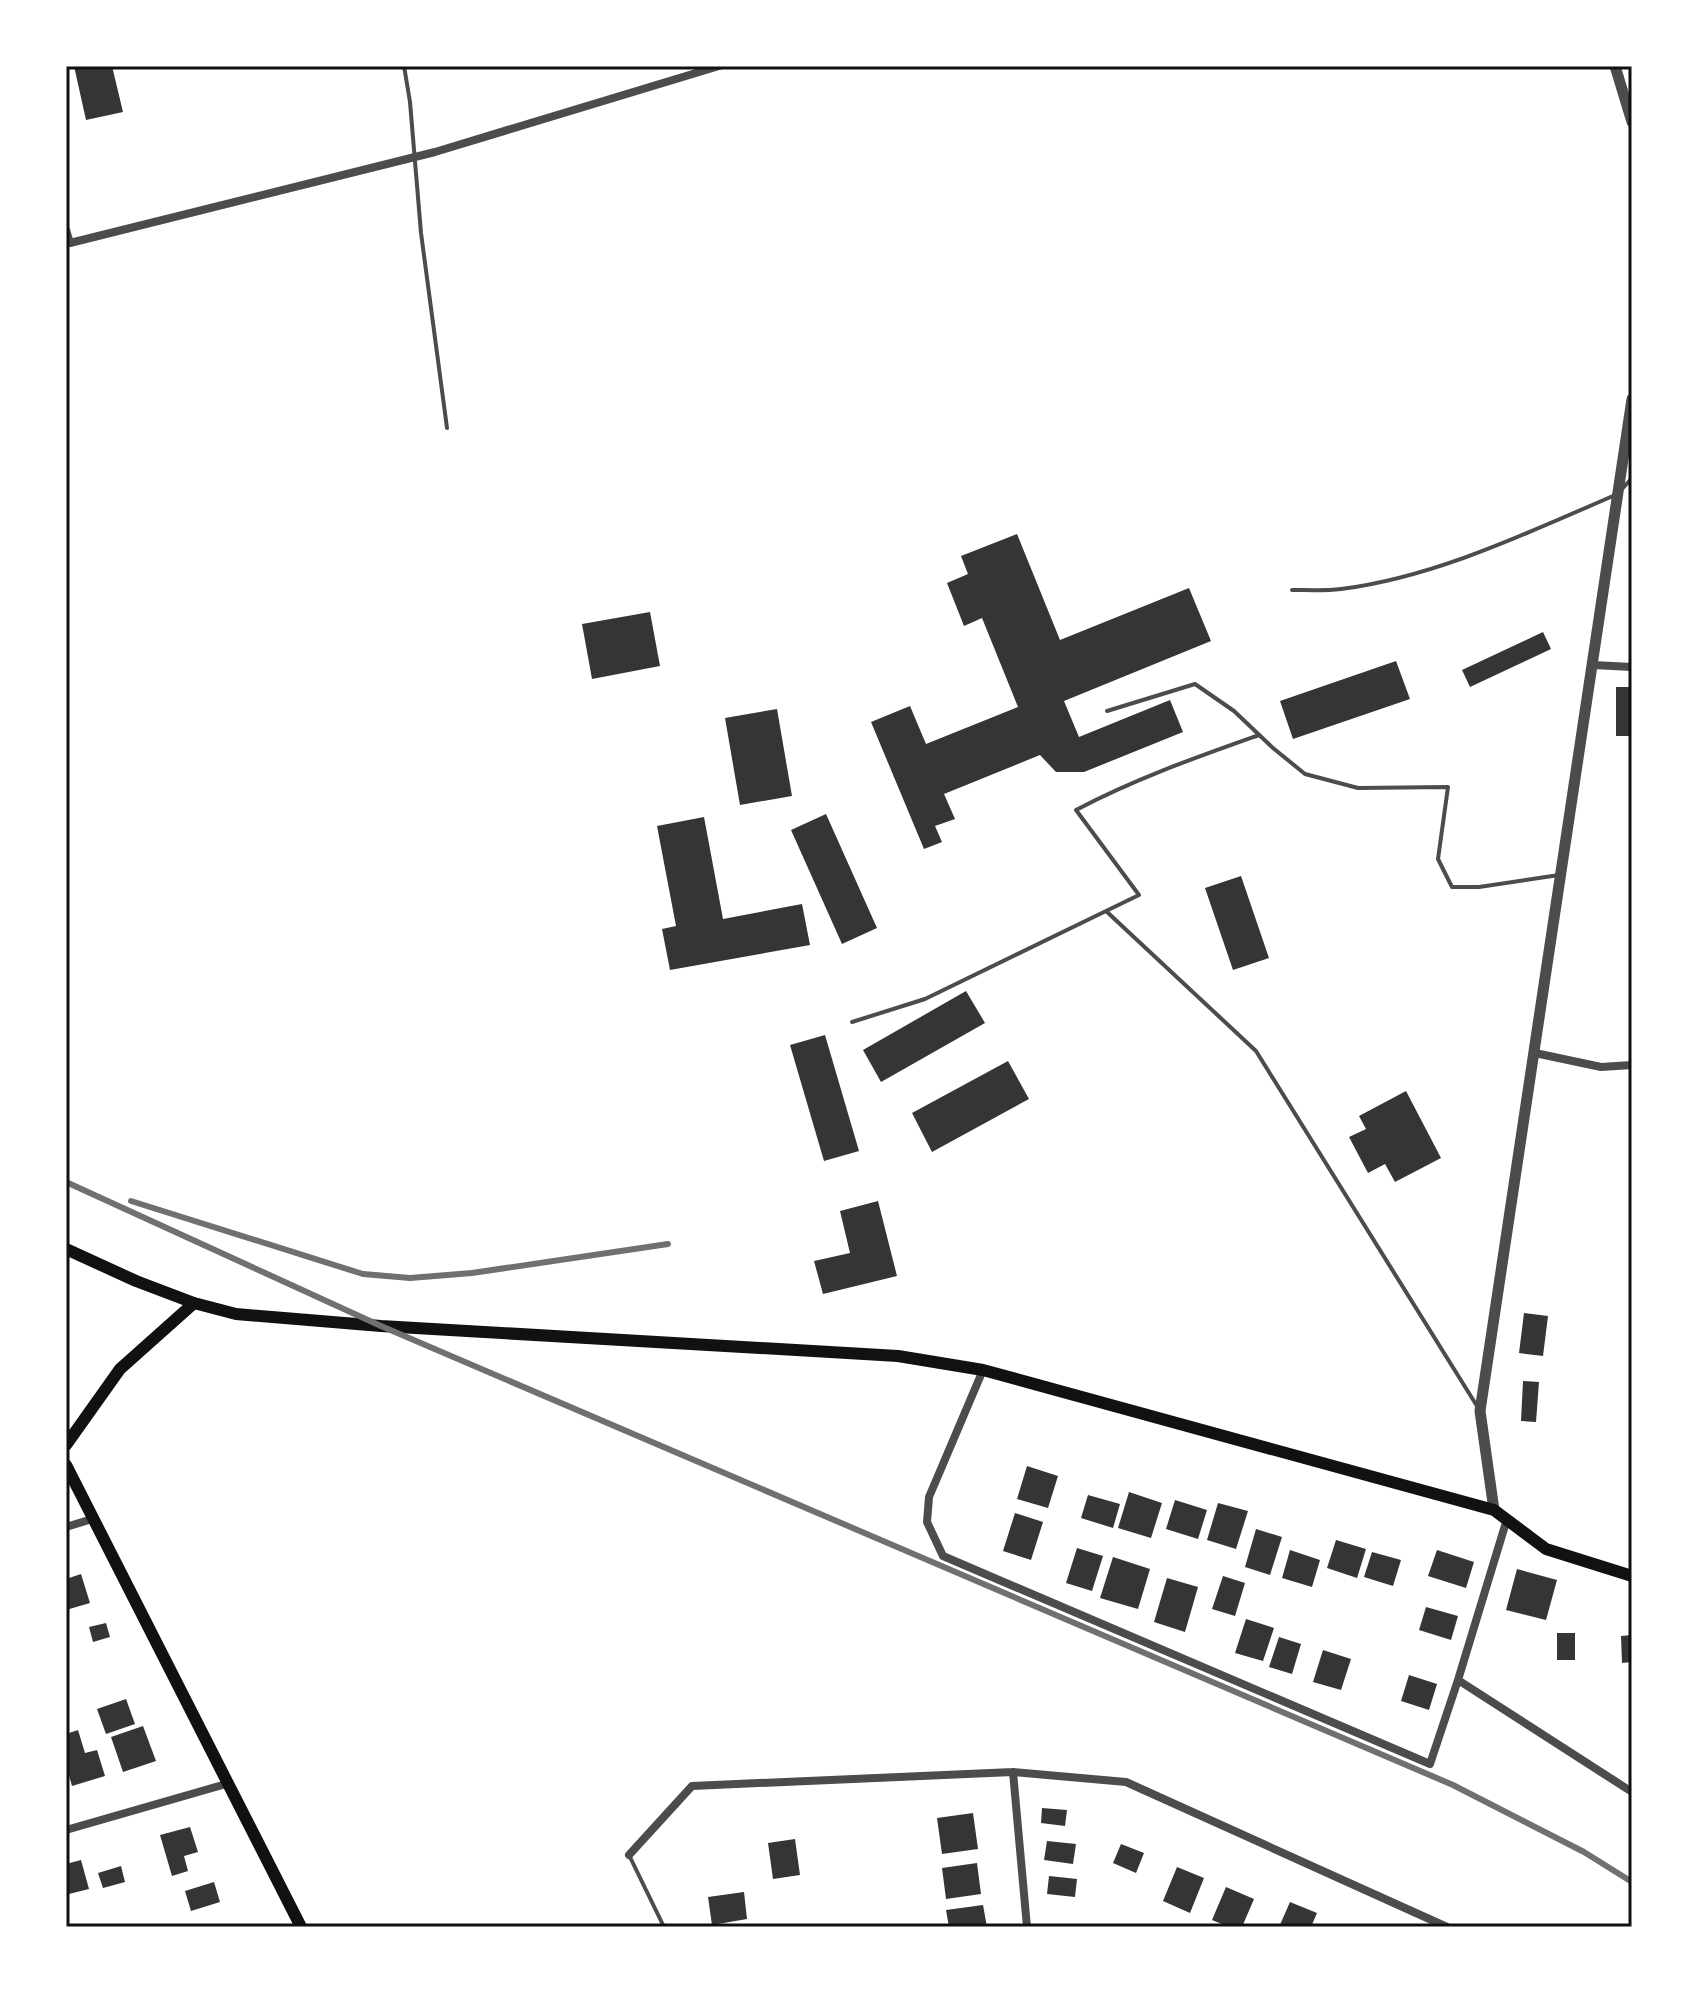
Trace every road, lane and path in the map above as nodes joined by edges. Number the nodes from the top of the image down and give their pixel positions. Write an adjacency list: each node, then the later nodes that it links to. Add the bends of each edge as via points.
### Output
1 (404, 66): 7 (lane)
2 (719, 66): 5 (street, via 435,152 70,243)
3 (1615, 66): 4 (street)
4 (1632, 122)
5 (66, 230)
6 (1632, 399): 9 (street)
7 (447, 428)
8 (1632, 478): 9 (lane)
9 (1618, 494): 10 (lane, via 1484,552 1341,589); 11 (street)
10 (1292, 590)
11 (1593, 665): 12 (street); 15 (street)
12 (1632, 667)
13 (1107, 711): 14 (lane, via 1195,684)
14 (1259, 735): 15 (lane, via 1305,774 1358,788 1448,787 1438,859 1452,887); 16 (lane, via 1165,769 1076,810 1139,895)
15 (1561, 875): 18 (street)
16 (1106, 911): 17 (lane, via 925,999); 23 (lane, via 1256,1051)
17 (852, 1022)
18 (1535, 1053): 19 (street, via 1601,1067); 23 (street)
19 (1632, 1065)
20 (66, 1249): 21 (main road)
21 (194, 1303): 22 (main road, via 236,1314 898,1356); 24 (main road, via 120,1369)
22 (983, 1370): 26 (main road); 31 (street, via 929,1497 927,1522 943,1556 1430,1764)
23 (1480, 1411): 26 (street)
24 (66, 1445)
25 (66, 1465): 27 (main road)
26 (1494, 1510): 28 (main road)
27 (92, 1519): 29 (street); 33 (main road)
28 (1507, 1519): 30 (main road, via 1546,1549); 31 (street)
29 (66, 1527)
30 (1632, 1576)
31 (1458, 1680): 34 (street)
32 (1013, 1772): 36 (street, via 692,1786); 39 (street); 40 (street, via 1126,1782)
33 (226, 1784): 35 (street); 37 (main road)
34 (1632, 1792)
35 (66, 1830)
36 (629, 1855): 38 (lane)
37 (301, 1927)
38 (664, 1927)
39 (1027, 1927)
40 (1447, 1927)

